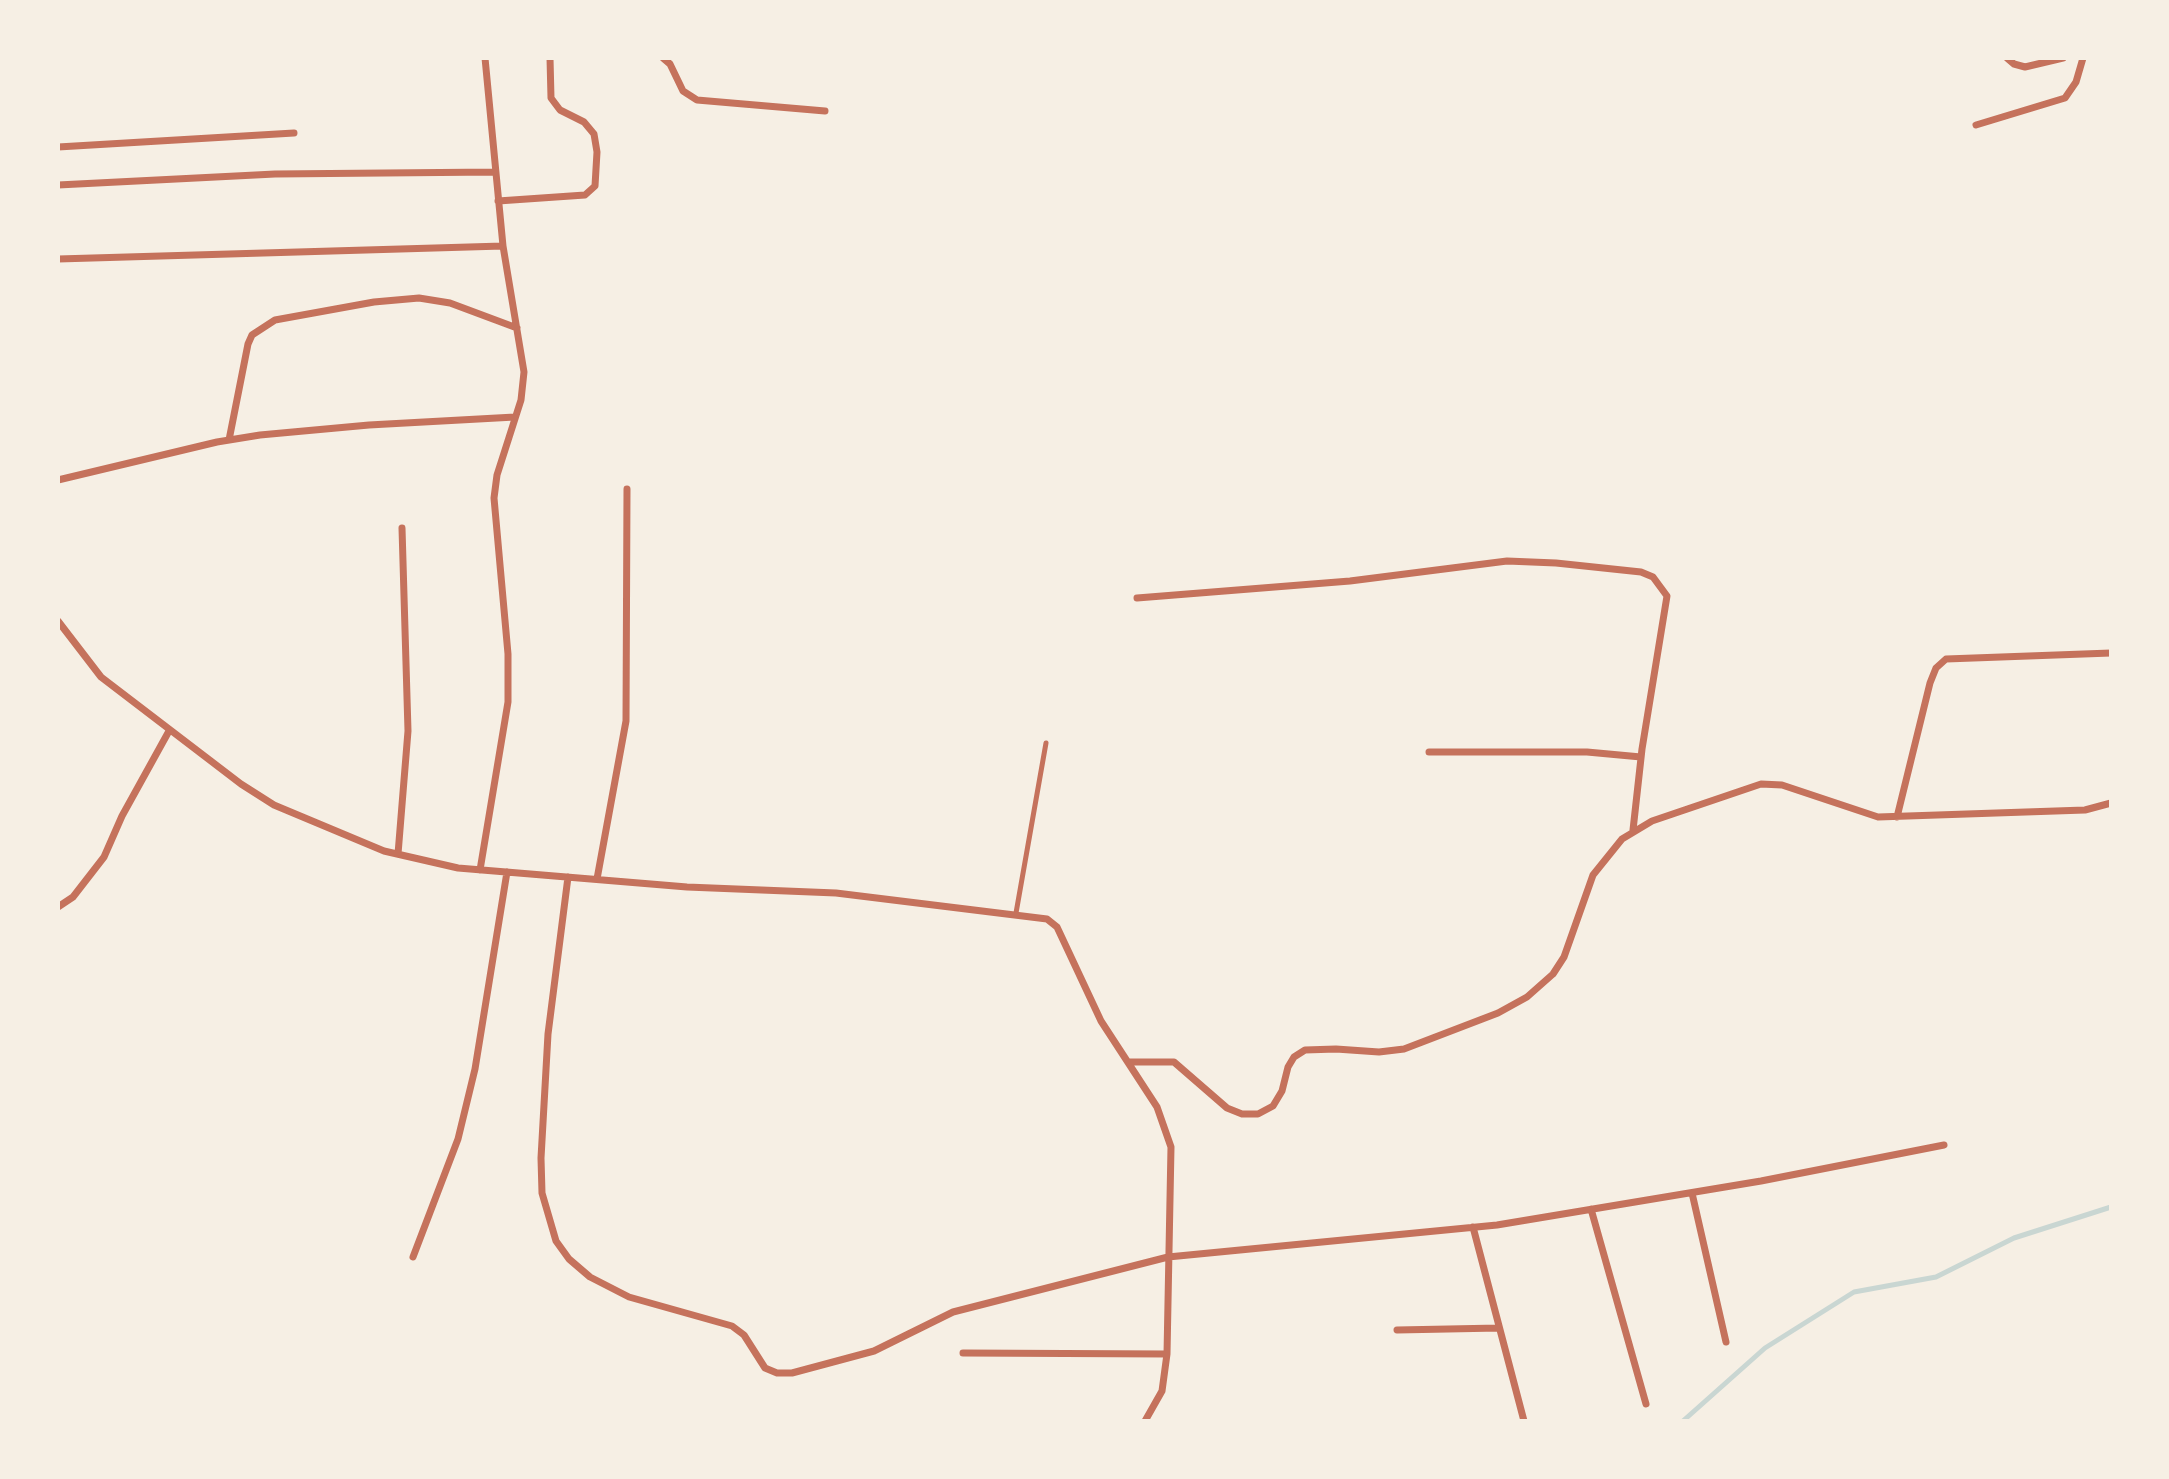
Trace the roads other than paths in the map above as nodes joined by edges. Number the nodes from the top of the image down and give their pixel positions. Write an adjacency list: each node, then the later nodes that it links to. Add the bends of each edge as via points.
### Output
1 (485, 58): 11 (street)
2 (550, 58): 13 (street, via 551,98 594,134 595,186 585,195)
3 (663, 58): 7 (street, via 683,91 697,100)
4 (2007, 58): 5 (street, via 2025,67)
5 (2063, 58)
6 (2083, 58): 8 (street, via 2065,98)
7 (825, 111)
8 (1976, 125)
9 (294, 133): 10 (street)
10 (58, 147)
11 (495, 172): 12 (street, via 275,174); 13 (street)
12 (58, 185)
13 (498, 201): 14 (street)
14 (503, 246): 15 (street); 16 (street)
15 (58, 259)
16 (517, 328): 17 (street, via 524,372); 18 (street, via 450,303 419,298 275,320 252,335 248,344)
17 (515, 417): 18 (street, via 369,425); 33 (street, via 494,498 508,702)
18 (229, 440): 19 (street)
19 (58, 480)
20 (627, 489): 36 (street, via 626,721)
21 (402, 528): 32 (street, via 408,731)
22 (1137, 598): 28 (street, via 1350,581 1507,561 1641,572 1653,577 1667,596)
23 (58, 621): 25 (street, via 101,677)
24 (2111, 653): 30 (street, via 1946,659 1930,683)
25 (169, 731): 32 (street, via 274,805); 37 (street, via 104,857 73,897)
26 (1046, 743): 38 (lane)
27 (1429, 752): 28 (street, via 1587,752)
28 (1641, 757): 31 (street)
29 (2111, 803): 30 (street, via 2085,810)
30 (1897, 817): 31 (street, via 1852,810 1782,785 1761,784)
31 (1633, 830): 39 (street, via 1593,875 1564,957 1553,974 1498,1013 1404,1049 1305,1050 1288,1066 1273,1106 1258,1114 1227,1108 1174,1062)
32 (398, 854): 33 (street)
33 (480, 870): 34 (street)
34 (507, 872): 35 (street); 45 (street, via 475,1069 458,1139)
35 (568, 877): 36 (street); 44 (street, via 548,1034 542,1193 556,1241 590,1277 629,1297 732,1326 744,1335 765,1368 792,1373 874,1351 953,1312)
36 (597, 879): 38 (street, via 836,893)
37 (58, 907)
38 (1016, 913): 39 (street, via 1047,919 1057,927 1101,1021)
39 (1128, 1062): 44 (street, via 1157,1107 1171,1147)
40 (1944, 1144): 41 (street)
41 (1692, 1193): 42 (street); 48 (street)
42 (1591, 1209): 43 (street); 51 (street)
43 (1473, 1227): 44 (street); 46 (street)
44 (1168, 1257): 50 (street)
45 (413, 1258)
46 (1499, 1328): 47 (street); 53 (street)
47 (1397, 1330)
48 (1726, 1342)
49 (963, 1353): 50 (street)
50 (1167, 1354): 52 (street, via 1162,1391)
51 (1646, 1404)
52 (1145, 1421)
53 (1524, 1421)

